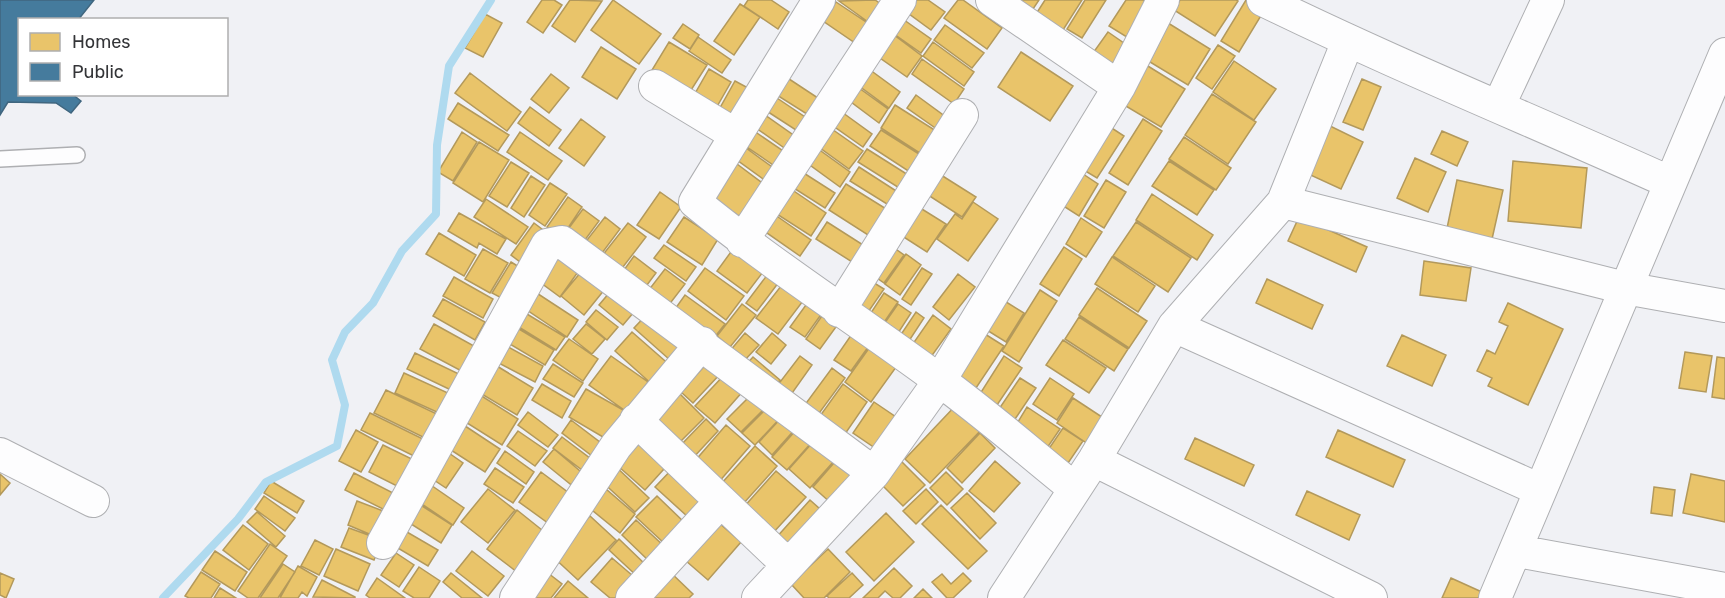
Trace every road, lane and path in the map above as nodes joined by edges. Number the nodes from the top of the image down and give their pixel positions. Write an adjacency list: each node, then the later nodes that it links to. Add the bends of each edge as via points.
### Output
1 (819, 0): 13 (street)
2 (900, 0): 18 (street)
3 (992, 0): 10 (street)
4 (1163, 0): 10 (street)
5 (1263, 0): 7 (street)
6 (1548, 0): 11 (street)
7 (1348, 41): 11 (street); 17 (street)
8 (1725, 54): 16 (street)
9 (655, 86): 13 (street)
10 (1119, 87): 24 (street)
11 (1499, 105): 16 (street)
12 (962, 115): 21 (street)
13 (736, 135): 18 (street, via 695,202)
14 (77, 155): 15 (lane)
15 (0, 159)
16 (1670, 182): 19 (street)
17 (1283, 202): 19 (street); 22 (street)
18 (742, 241): 21 (street)
19 (1625, 288): 20 (street); 30 (street)
20 (1725, 306)
21 (839, 311): 24 (street)
22 (1174, 326): 27 (street); 30 (street)
23 (702, 343): 25 (street); 28 (street); 33 (street, via 562,242 547,245)
24 (940, 380): 28 (street); 29 (street)
25 (636, 420): 32 (street); 37 (street)
26 (0, 454): 31 (street)
27 (1094, 460): 29 (street); 41 (street)
28 (874, 473): 35 (street)
29 (1075, 489): 40 (street)
30 (1540, 490): 34 (street)
31 (93, 501)
32 (721, 501): 35 (street); 38 (street)
33 (383, 543)
34 (1517, 551): 36 (street); 42 (street)
35 (788, 565): 39 (street)
36 (1725, 589)
37 (516, 598)
38 (632, 598)
39 (758, 598)
40 (1004, 598)
41 (1371, 598)
42 (1495, 598)

